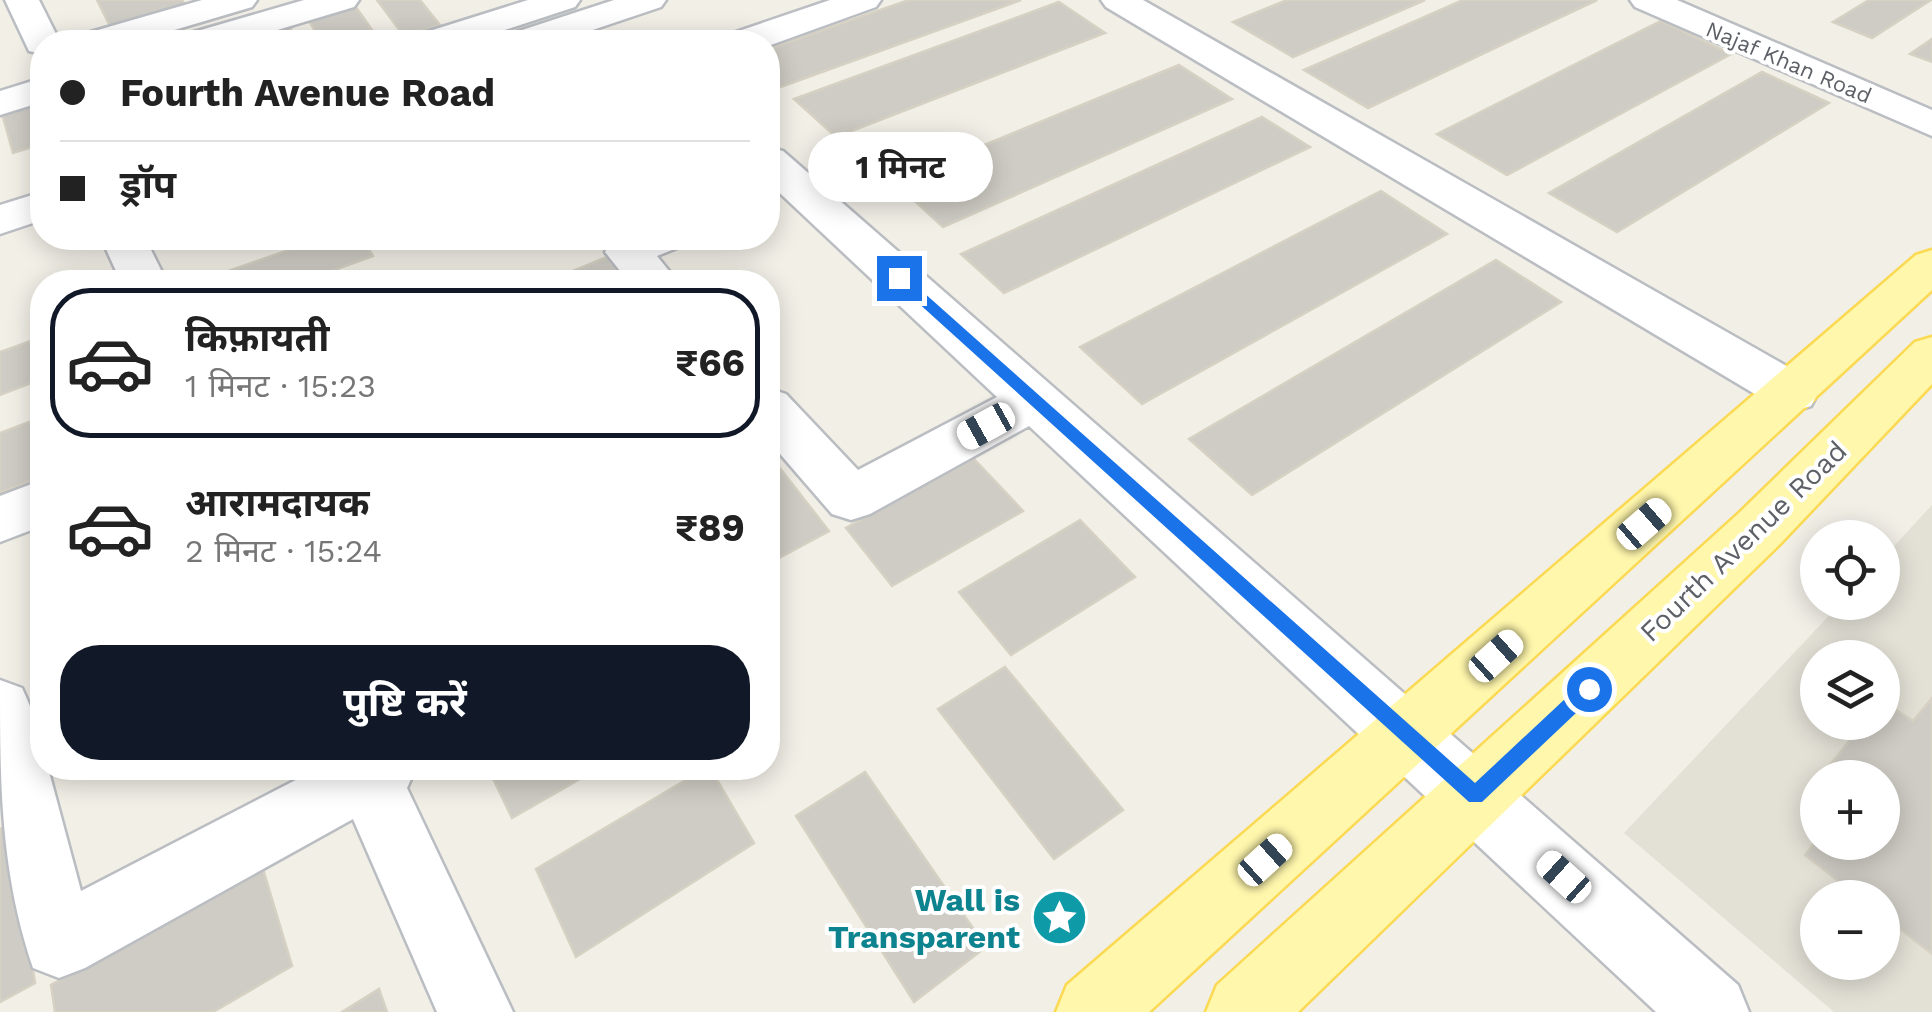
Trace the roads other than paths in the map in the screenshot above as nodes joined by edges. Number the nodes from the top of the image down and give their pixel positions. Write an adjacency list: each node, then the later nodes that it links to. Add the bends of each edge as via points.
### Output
1 (22, 0): 10 (street)
2 (240, 0): 11 (street)
3 (342, 0): 12 (street)
4 (563, 0): 13 (street)
5 (649, 0): 9 (street)
6 (864, 0): 16 (street)
7 (1118, 0): 29 (street)
8 (1647, 0): 19 (street, Najaf Khan Road)
9 (598, 7): 14 (street); 15 (street)
10 (36, 30)
11 (137, 30)
12 (241, 30)
13 (470, 30)
14 (548, 30)
15 (624, 30)
16 (778, 30)
17 (30, 93): 18 (street)
18 (0, 102)
19 (1932, 124)
20 (30, 175): 22 (street)
21 (780, 181): 30 (street)
22 (0, 185)
23 (30, 209): 24 (street)
24 (0, 220)
25 (633, 250): 27 (street, via 628,252)
26 (1932, 266): 29 (main road)
27 (644, 270)
28 (1932, 354): 38 (main road, Fourth Avenue Road, via 1759,529)
29 (1792, 394): 35 (main road)
30 (1034, 400): 31 (street, via 851,499); 35 (street)
31 (780, 420)
32 (30, 507): 33 (street)
33 (0, 520)
34 (0, 708): 36 (street, via 58,942)
35 (1407, 734): 38 (street); 40 (main road)
36 (355, 780)
37 (376, 780): 39 (street)
38 (1476, 796): 41 (main road, Fourth Avenue Road); 42 (street)
39 (475, 1012)
40 (1094, 1012)
41 (1244, 1012)
42 (1711, 1012)

